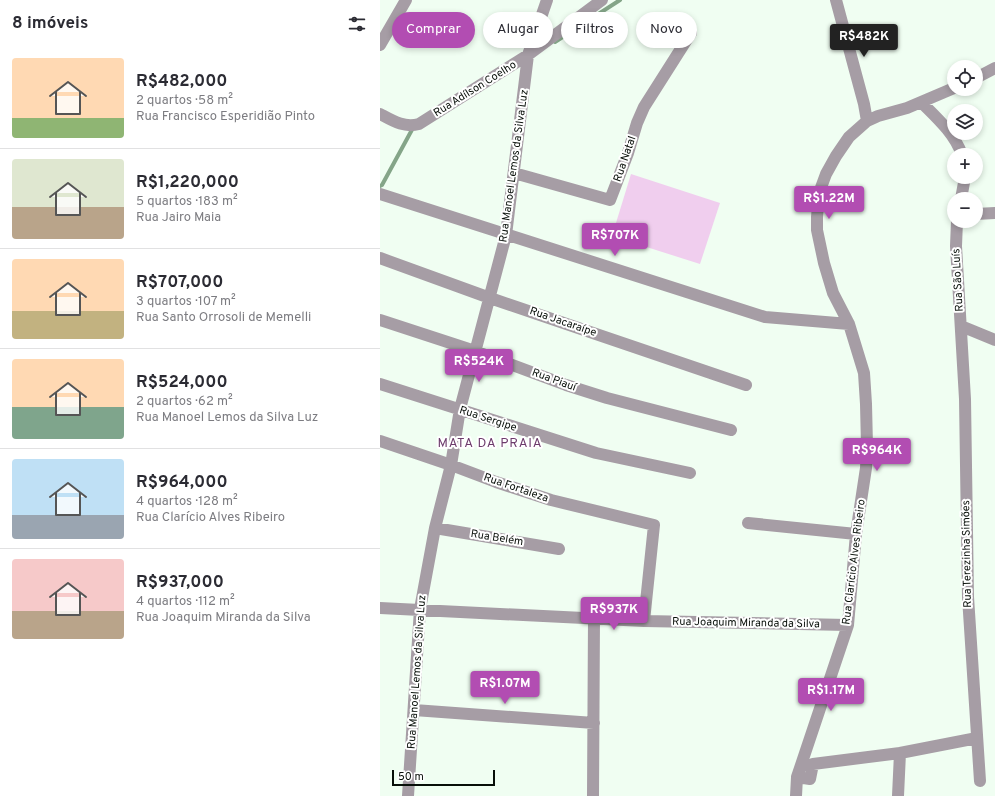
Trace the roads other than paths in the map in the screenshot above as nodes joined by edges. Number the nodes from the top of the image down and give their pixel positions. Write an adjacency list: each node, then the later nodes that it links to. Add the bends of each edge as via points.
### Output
1 (406, 0): 5 (street)
2 (547, 0): 7 (street, Rua Manoel Lemos da Silva Luz)
3 (602, 0): 7 (street, Rua Adílson Coelho)
4 (836, 0): 13 (street, via 864,104)
5 (380, 45)
6 (681, 48): 15 (street, Rua Natal, via 644,107 610,200)
7 (528, 55): 12 (street, Rua Adílson Coelho, via 414,126 404,125); 15 (street, Rua Manoel Lemos da Silva Luz)
8 (995, 68): 9 (street)
9 (983, 74)
10 (947, 91): 11 (street)
11 (922, 103): 13 (street); 14 (street, via 947,129)
12 (380, 114)
13 (866, 122): 24 (street, Rua Clarício Alves Ribeiro, via 849,138 831,165 822,184 817,210 817,230 824,263 833,293)
14 (958, 148)
15 (514, 173): 20 (street, Rua Manoel Lemos da Silva Luz)
16 (380, 194): 20 (street)
17 (995, 213): 18 (street)
18 (983, 214)
19 (957, 228): 25 (street, Rua São Luís)
20 (506, 235): 22 (street, Rua Manoel Lemos da Silva Luz); 24 (street, via 766,317)
21 (380, 258): 22 (street, Rua Jacaraípe)
22 (490, 298): 27 (street, Rua Manoel Lemos da Silva Luz); 29 (street, Rua Jacaraípe)
23 (380, 320): 27 (street, Rua Piauí)
24 (848, 324): 37 (street, Rua Clarício Alves Ribeiro, via 864,373 867,425 866,468)
25 (961, 326): 26 (street, Rua São Luís); 46 (street, Rua Terezinha Simões, via 965,399 968,597)
26 (995, 340)
27 (475, 351): 30 (street, Rua Manoel Lemos da Silva Luz); 31 (street, Rua Piauí, via 566,385)
28 (380, 384): 30 (street, Rua Sergipe)
29 (746, 384)
30 (460, 409): 33 (street, Rua Manoel Lemos da Silva Luz); 34 (street, Rua Sergipe, via 596,453)
31 (731, 430)
32 (380, 442): 33 (street, Rua Fortaleza)
33 (451, 465): 36 (street, Rua Manoel Lemos da Silva Luz); 42 (street, Rua Fortaleza, via 551,500 654,525)
34 (690, 473)
35 (748, 523): 37 (street)
36 (434, 528): 38 (street, Rua Belém); 40 (street, Rua Manoel Lemos da Silva Luz)
37 (856, 534): 43 (street, Rua Clarício Alves Ribeiro)
38 (559, 549)
39 (380, 608): 40 (street, Rua Joaquim Miranda da Silva)
40 (420, 609): 41 (street, Rua Joaquim Miranda da Silva); 44 (street, Rua Manoel Lemos da Silva Luz)
41 (594, 618): 42 (street, Rua Joaquim Miranda da Silva); 45 (street)
42 (644, 621): 43 (street, Rua Joaquim Miranda da Silva)
43 (848, 625): 48 (street, Rua Clarício Alves Ribeiro)
44 (414, 710): 45 (street); 50 (street, Rua Manoel Lemos da Silva Luz)
45 (594, 723): 51 (street)
46 (977, 738): 47 (street); 49 (street, Rua Terezinha Simões)
47 (900, 753): 48 (street, via 813,764 810,779); 53 (street)
48 (797, 777): 52 (street, Rua Clarício Alves Ribeiro)
49 (980, 781)
50 (408, 796)
51 (593, 796)
52 (796, 796)
53 (898, 796)

